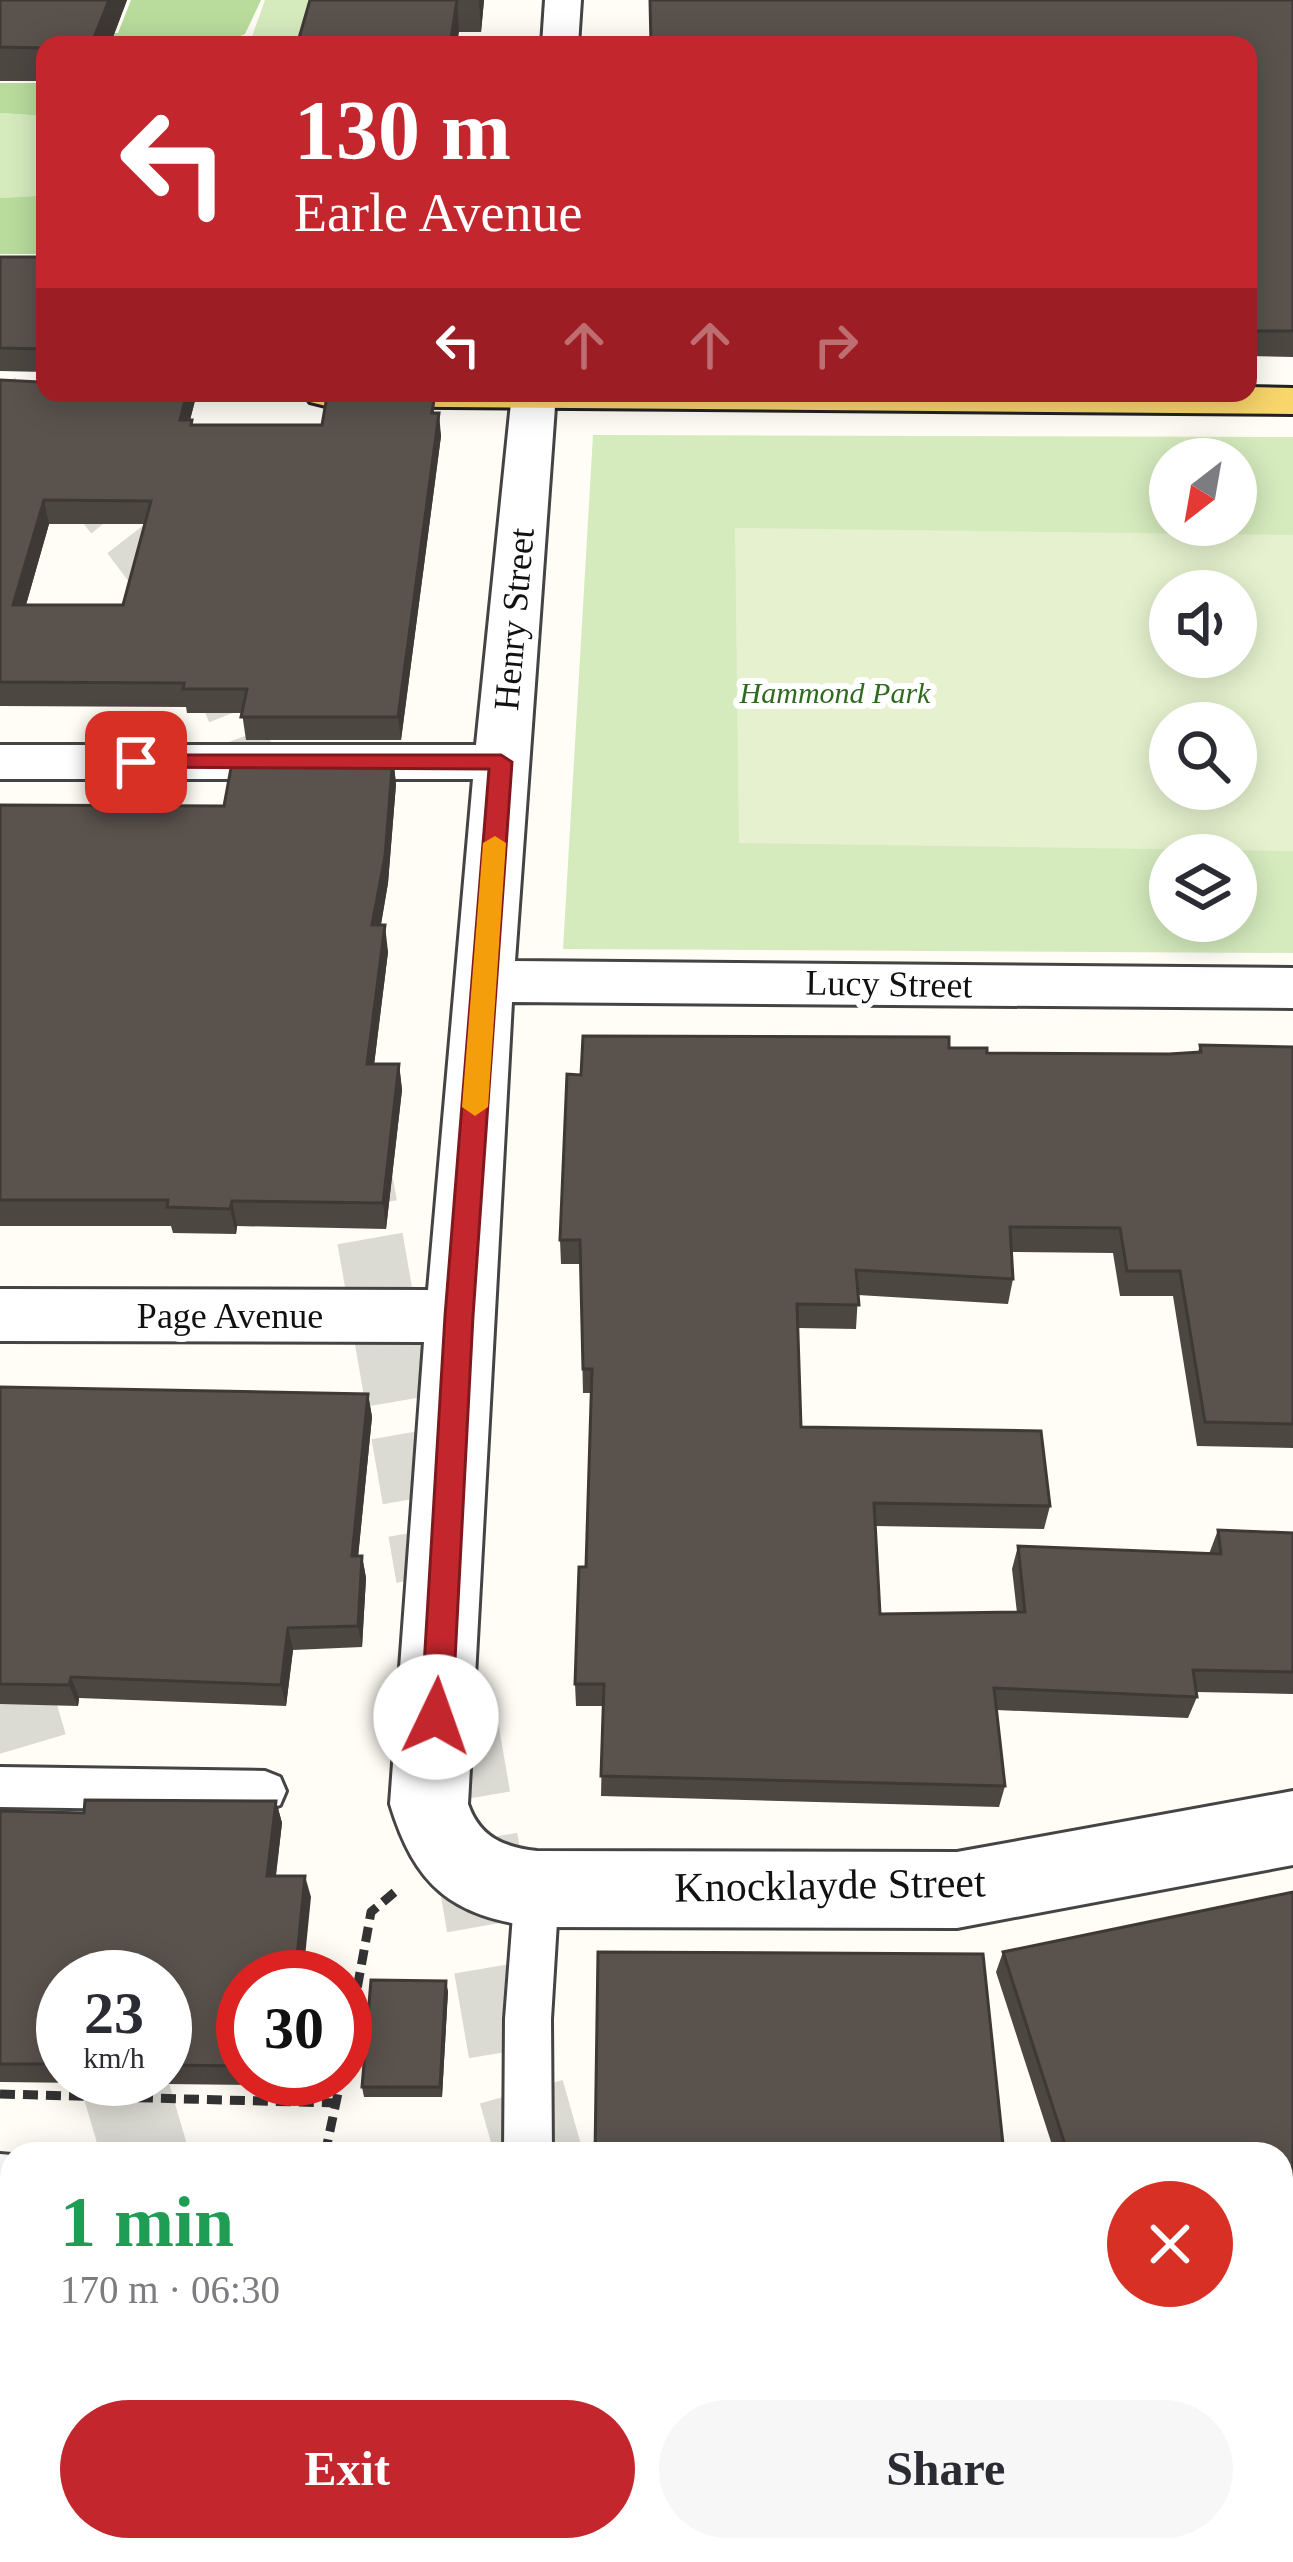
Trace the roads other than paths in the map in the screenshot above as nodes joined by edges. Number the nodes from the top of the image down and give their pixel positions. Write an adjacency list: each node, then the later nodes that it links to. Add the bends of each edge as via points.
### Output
1 (563, 0): 2 (street)
2 (561, 36)
3 (1257, 401): 4 (main road)
4 (1293, 401)
5 (533, 402): 7 (street, Henry Street)
6 (0, 761): 7 (street)
7 (501, 762): 8 (street, Henry Street)
8 (484, 981): 9 (street, Lucy Street); 11 (street, Henry Street)
9 (1293, 988)
10 (0, 1316): 11 (street, Page Avenue)
11 (459, 1316): 15 (street, Henry Street, via 429,1804)
12 (0, 1787): 13 (lane)
13 (265, 1791)
14 (1293, 1828): 16 (street, Knocklayde Street, via 957,1890)
15 (448, 1847): 16 (street, Knocklayde Street, via 494,1885)
16 (538, 1888): 17 (lane)
17 (528, 2142)

